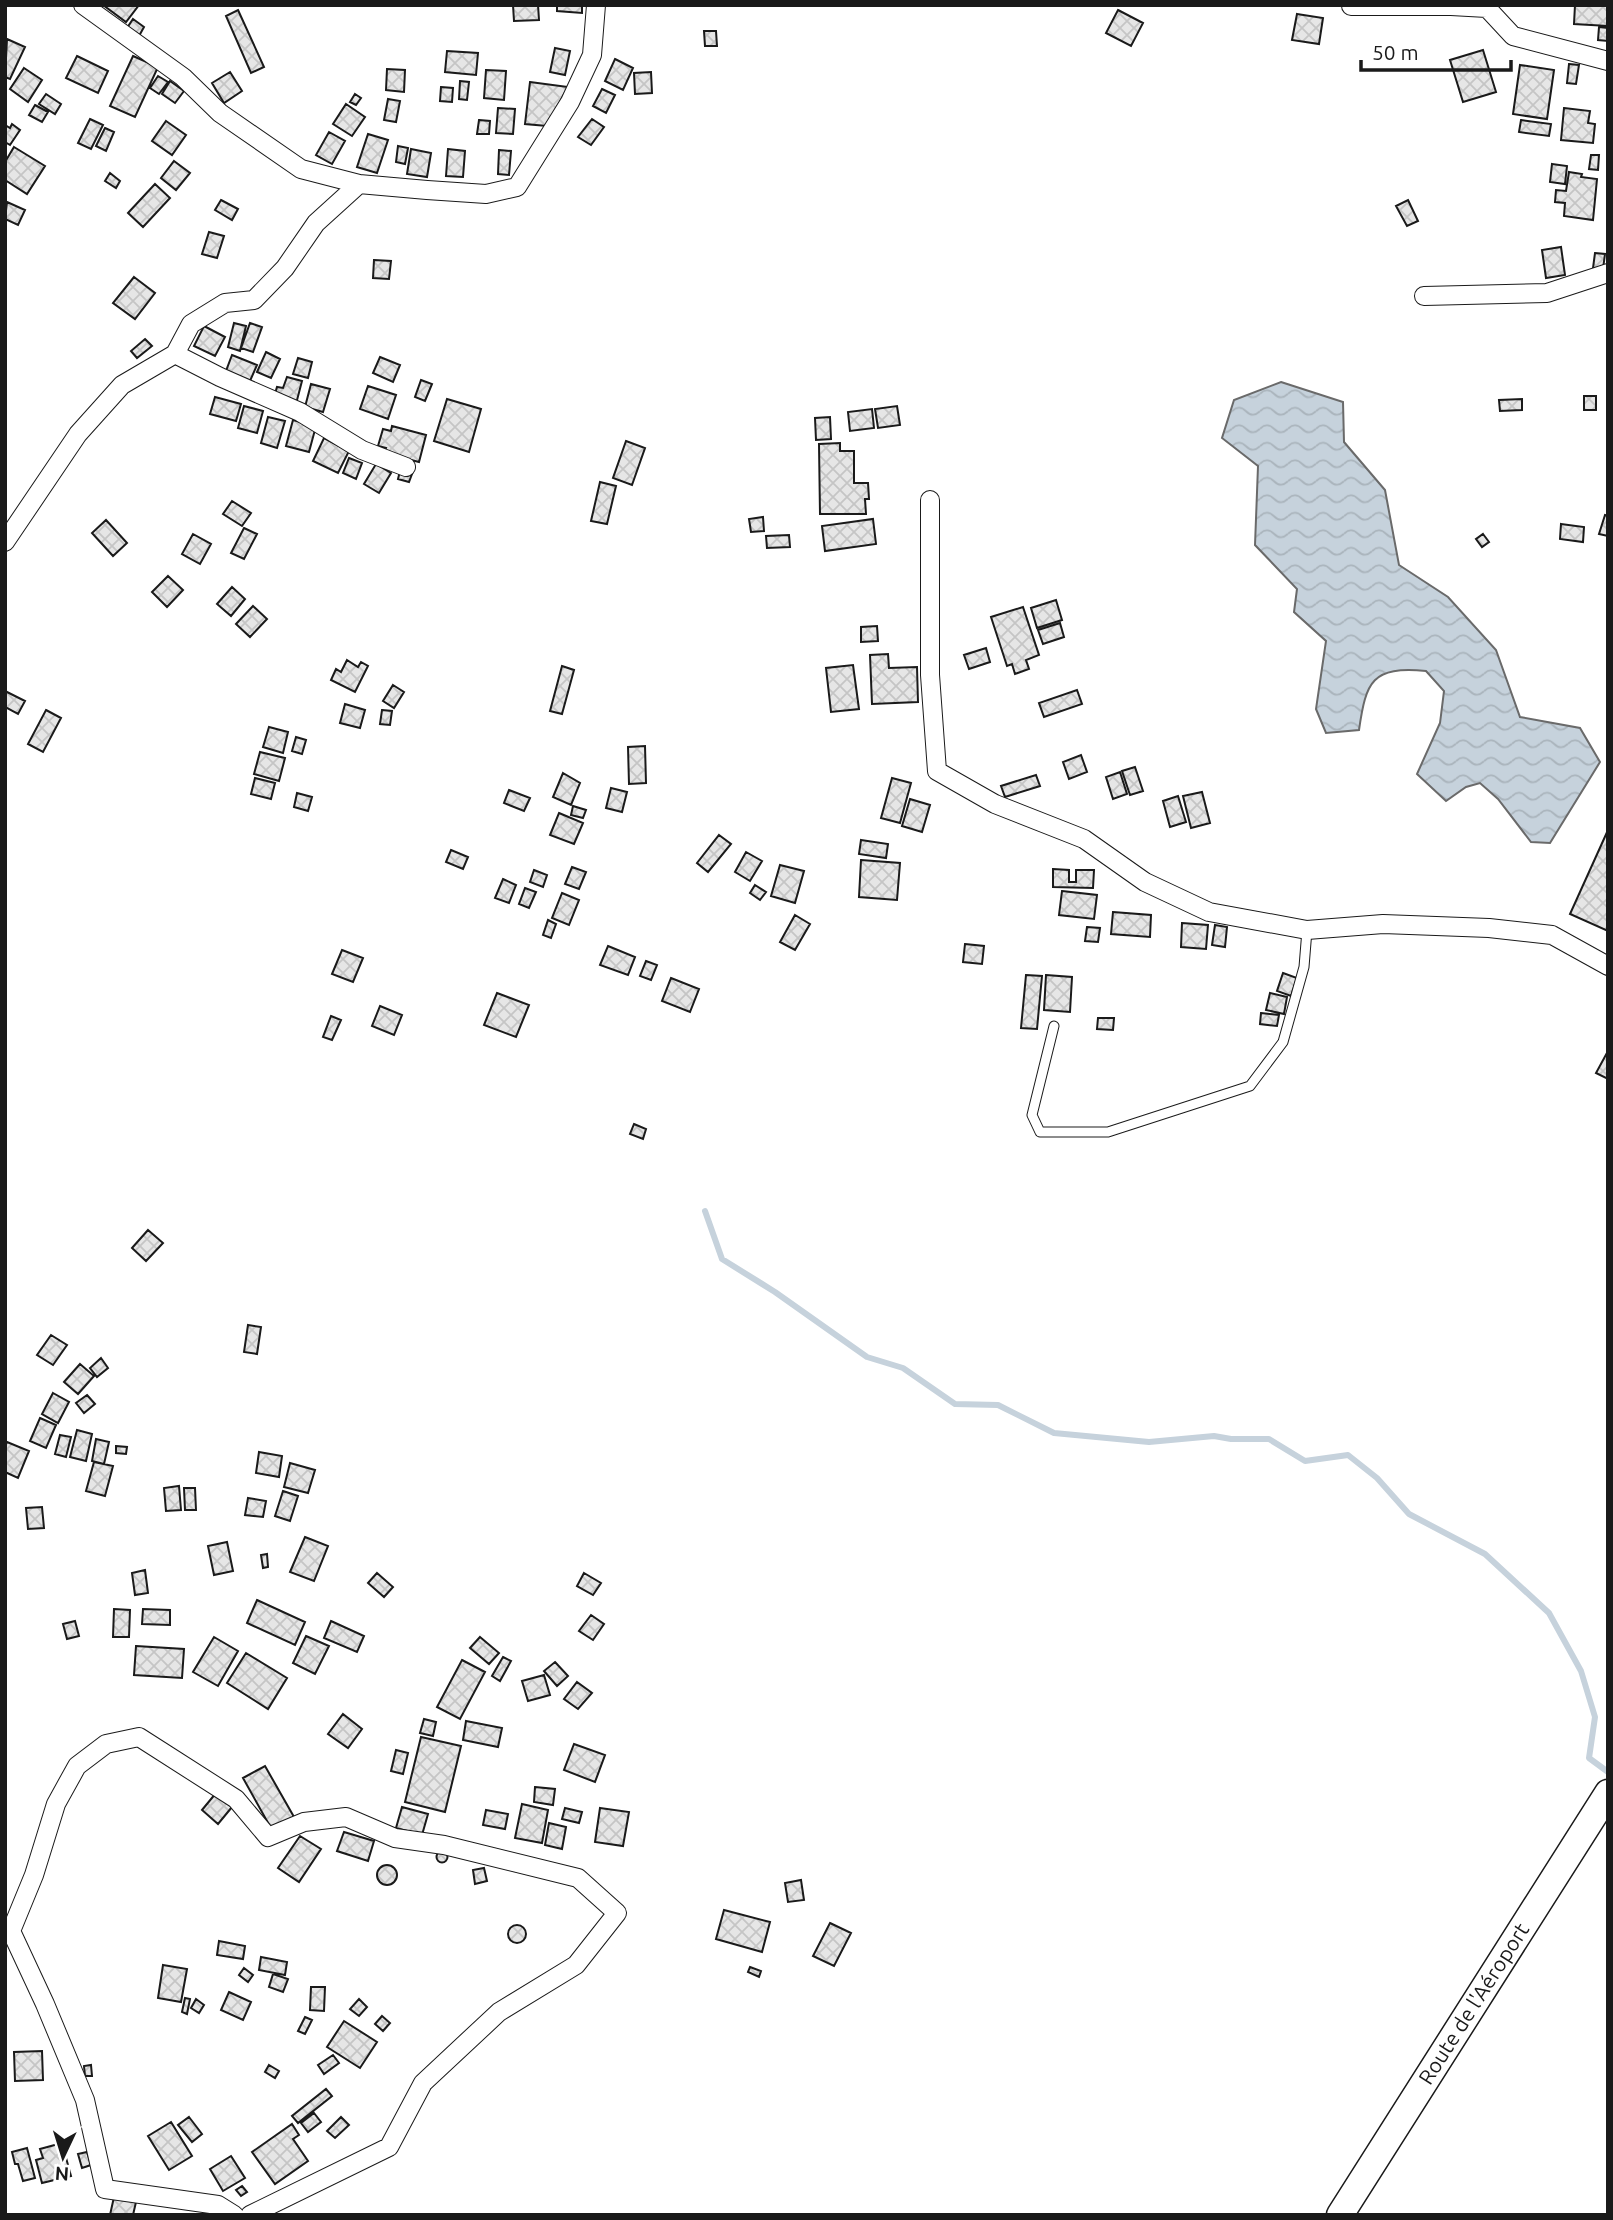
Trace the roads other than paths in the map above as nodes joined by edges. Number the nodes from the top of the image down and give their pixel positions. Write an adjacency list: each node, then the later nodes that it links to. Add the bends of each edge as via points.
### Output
1 (83, 5): 5 (street, via 183,77 220,113 300,169)
2 (596, 5): 5 (street, via 592,55 570,102 517,187 485,194)
3 (1351, 6): 4 (street, via 1487,8 1513,36)
4 (1608, 61)
5 (359, 184): 8 (street, via 316,223 285,268 254,300 225,303 191,324)
6 (1608, 273): 7 (street, via 1547,293)
7 (1423, 296)
8 (175, 354): 9 (street, via 300,412 362,450); 11 (street, via 122,384 78,434)
9 (406, 467)
10 (930, 500): 12 (street, via 930,675 937,771 995,804 1084,839 1145,882 1209,912)
11 (5, 542)
12 (1307, 930): 13 (street, via 1383,924 1552,935); 14 (lane, via 1304,967 1283,1042 1250,1086 1108,1132 1040,1132 1032,1115)
13 (1608, 966)
14 (1054, 1026)
15 (1606, 1796): 19 (main road, Route de l'Aéroport)
16 (8, 1929): 17 (street, via 85,2100 105,2189 218,2205); 18 (street, via 34,1875 56,1804 77,1766 106,1744 139,1737 236,1800 268,1837 304,1822 346,1817 395,1839 444,1845 578,1878 617,1913 576,1965 499,2012 423,2083 388,2147)
17 (234, 2215)
18 (250, 2215)
19 (1340, 2215)

